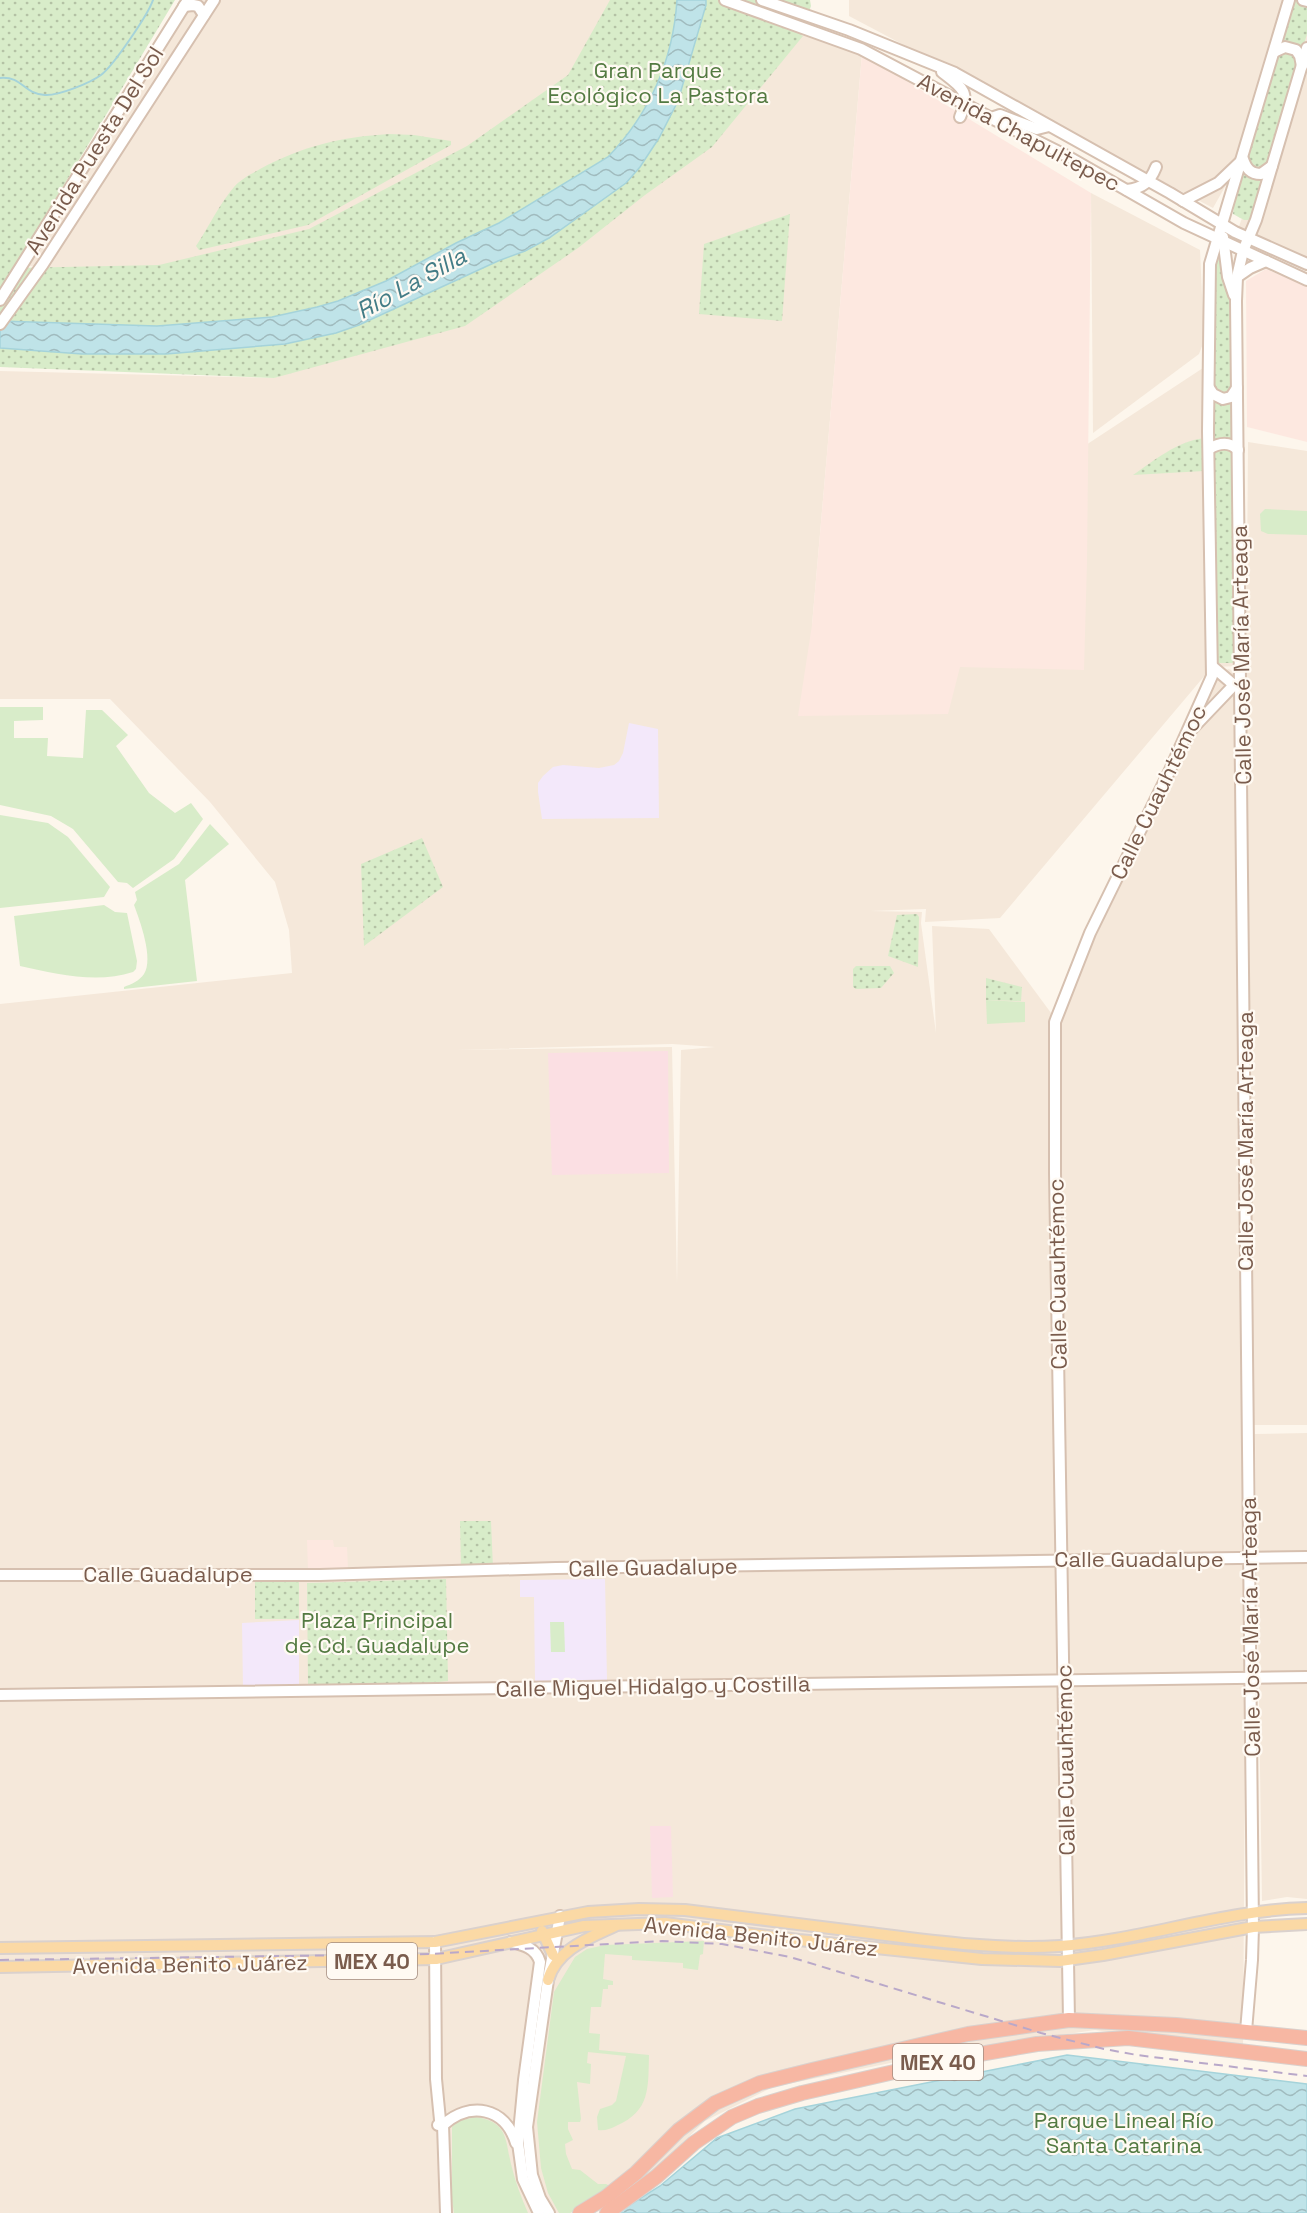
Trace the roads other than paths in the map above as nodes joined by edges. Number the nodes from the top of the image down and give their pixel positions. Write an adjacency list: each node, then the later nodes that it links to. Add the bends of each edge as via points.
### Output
1 (214, 0): 8 (street, Avenida Puesta Del Sol)
2 (725, 0): 15 (street, Avenida Chapultepec, via 861,49)
3 (762, 0): 13 (street, Avenida Chapultepec)
4 (1290, 0): 12 (street)
5 (1303, 0): 6 (street)
6 (1307, 1)
7 (186, 3): 8 (street, via 198,6); 9 (street, Avenida Puesta Del Sol)
8 (204, 15): 11 (street, Avenida Puesta Del Sol)
9 (165, 37): 11 (street, via 171,45); 33 (street, Avenida Puesta Del Sol)
10 (1307, 48): 14 (street, Calle José María Arteaga)
11 (182, 49): 35 (street, Avenida Puesta Del Sol, via 26,291)
12 (1274, 52): 14 (street, via 1285,47 1296,50); 19 (street)
13 (930, 62): 15 (street, via 955,82 964,93); 18 (street, Avenida Chapultepec)
14 (1302, 66): 20 (street, Calle José María Arteaga)
15 (966, 104): 16 (street); 17 (street, Avenida Chapultepec)
16 (960, 117)
17 (991, 118): 18 (street, via 1000,115 1037,129); 23 (street, Avenida Chapultepec)
18 (1049, 126): 22 (street, Avenida Chapultepec)
19 (1242, 160): 20 (street, via 1253,173 1261,174); 24 (street, via 1218,183); 25 (street)
20 (1272, 166): 26 (street, Calle José María Arteaga)
21 (1156, 167): 22 (street)
22 (1149, 181): 23 (street, via 1140,188); 24 (street, Avenida Chapultepec)
23 (1127, 190): 27 (street, Avenida Chapultepec)
24 (1183, 201): 25 (street, Avenida Chapultepec)
25 (1221, 224): 26 (street, Avenida Chapultepec); 27 (street)
26 (1249, 239): 28 (street, Calle José María Arteaga); 30 (street, Avenida Chapultepec)
27 (1220, 240): 28 (street, Avenida Chapultepec); 34 (street); 36 (street, Calle José María Arteaga, via 1212,253 1209,270)
28 (1243, 251): 29 (street, Avenida Chapultepec); 31 (street, Calle José María Arteaga)
29 (1266, 261): 31 (street); 32 (street, Avenida Chapultepec)
30 (1307, 264)
31 (1238, 277): 34 (street, Calle José María Arteaga)
32 (1307, 280)
33 (0, 300)
34 (1236, 301): 37 (street, Calle José María Arteaga)
35 (0, 324)
36 (1209, 388): 37 (street, via 1223,399 1231,397); 38 (street, Calle José María Arteaga)
37 (1238, 388): 39 (street, Calle José María Arteaga)
38 (1209, 449): 39 (street, via 1223,443); 40 (street, Calle José María Arteaga)
39 (1238, 450): 42 (street, Calle José María Arteaga)
40 (1212, 562): 41 (street, Calle Cuauhtémoc)
41 (1213, 667): 42 (street); 43 (street, Calle Cuauhtémoc)
42 (1237, 683): 43 (street); 45 (street, Calle José María Arteaga)
43 (1185, 737): 46 (street, Calle Cuauhtémoc, via 1090,933 1055,1022)
44 (1307, 1557): 45 (street, Calle Guadalupe)
45 (1249, 1558): 46 (street, Calle Guadalupe); 49 (street, Calle José María Arteaga)
46 (1063, 1559): 47 (street, Calle Guadalupe, via 351,1574); 50 (street, Calle Cuauhtémoc)
47 (0, 1575)
48 (1307, 1677): 49 (street, Calle Miguel Hidalgo y Costilla)
49 (1249, 1678): 50 (street, Calle Miguel Hidalgo y Costilla); 53 (street, Calle José María Arteaga)
50 (1064, 1680): 51 (street, Calle Miguel Hidalgo y Costilla); 63 (street, Calle Cuauhtémoc)
51 (0, 1695)
52 (1307, 1908): 53 (main road, Avenida Benito Juárez / MEX 40)
53 (1253, 1912): 58 (street, Calle José María Arteaga); 63 (main road, Avenida Benito Juárez / MEX 40)
54 (560, 1916): 55 (main road, Avenida Benito Juárez / MEX 40); 59 (street); 63 (main road, Avenida Benito Juárez / MEX 40, via 677,1909 986,1946)
55 (532, 1923): 60 (main road); 62 (main road, Avenida Benito Juárez / MEX 40)
56 (620, 1924): 59 (main road, Avenida Benito Juárez / MEX 40); 67 (main road, Avenida Benito Juárez / MEX 40, via 682,1924 982,1959); 69 (main road, via 568,1950 555,1964)
57 (1307, 1924): 58 (main road, Avenida Benito Juárez / MEX 40)
58 (1253, 1927): 67 (main road, Avenida Benito Juárez / MEX 40); 72 (street, Calle José María Arteaga)
59 (558, 1931): 60 (main road, Avenida Benito Juárez / MEX 40); 65 (street)
60 (545, 1934): 61 (main road, Avenida Benito Juárez / MEX 40); 65 (main road)
61 (511, 1941): 66 (main road, Avenida Benito Juárez / MEX 40); 77 (street, via 528,1947 540,1962)
62 (435, 1942): 64 (main road, Avenida Benito Juárez / MEX 40); 66 (street)
63 (1068, 1945): 67 (street, Calle Cuauhtémoc)
64 (0, 1948)
65 (553, 1955): 69 (street)
66 (436, 1959): 68 (main road, Avenida Benito Juárez / MEX 40); 76 (street)
67 (1068, 1960): 70 (street, Calle Cuauhtémoc)
68 (0, 1967)
69 (548, 1980): 78 (street, via 527,2127)
70 (1069, 2020): 71 (highway, MEX 40); 83 (highway, MEX 40, via 968,2034 760,2083 696,2116 636,2173)
71 (1216, 2028): 72 (highway, MEX 40); 73 (highway)
72 (1246, 2031): 74 (highway, MEX 40)
73 (1128, 2038): 75 (highway, MEX 40); 84 (highway, MEX 40, via 1002,2050 758,2106 732,2117 694,2143)
74 (1307, 2038)
75 (1307, 2059)
76 (440, 2123): 77 (street, via 466,2112 490,2113 507,2124); 79 (street); 80 (street)
77 (519, 2152): 78 (street, via 524,2179)
78 (536, 2200): 81 (street); 82 (street)
79 (439, 2213)
80 (446, 2213)
81 (539, 2213)
82 (549, 2213)
83 (580, 2213)
84 (607, 2213)

